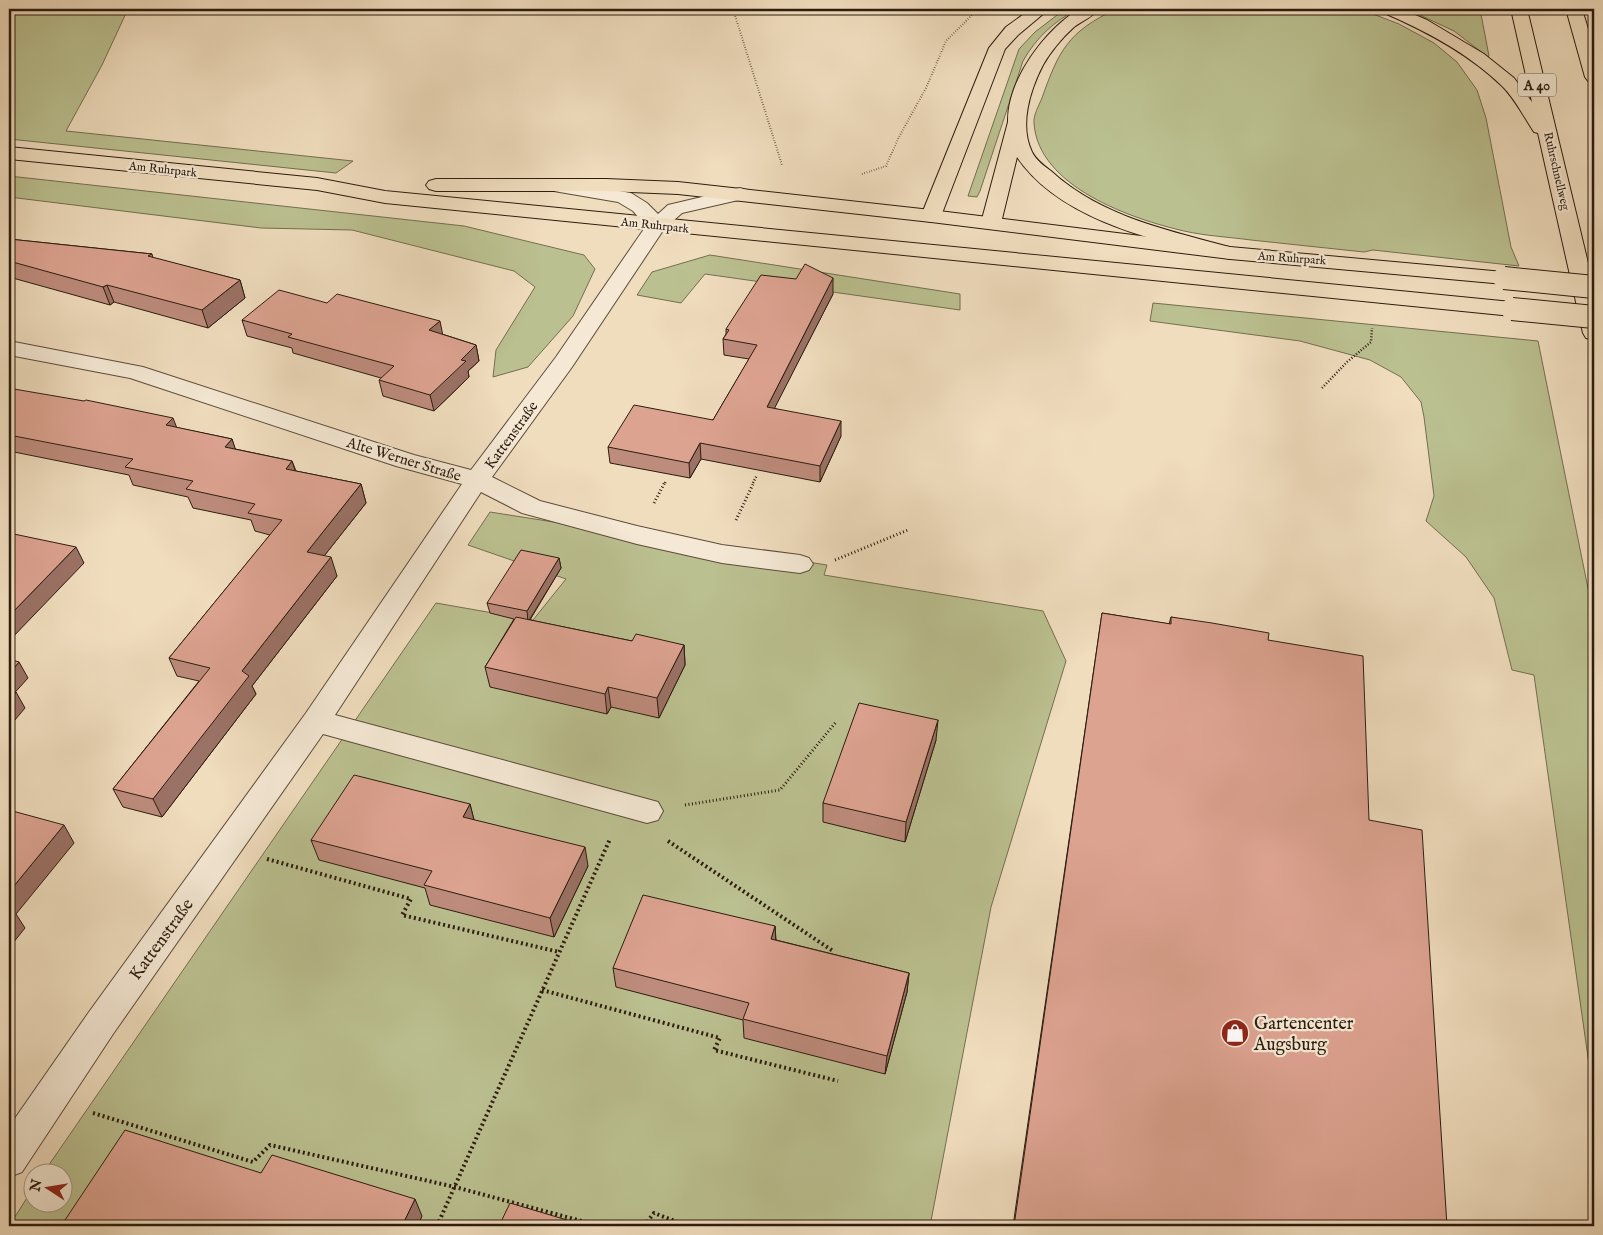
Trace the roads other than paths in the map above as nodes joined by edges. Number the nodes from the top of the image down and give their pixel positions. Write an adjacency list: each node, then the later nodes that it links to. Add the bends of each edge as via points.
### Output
1 (1040, 9): 13 (main road, via 1012,31 997,48)
2 (1090, 9): 7 (main road, via 1056,34 1042,52 1027,80)
3 (1388, 9): 9 (main road, via 1448,38 1508,82 1546,137)
4 (1519, 9): 9 (main road, Ruhrschnellweg / A 40)
5 (1574, 9): 6 (main road)
6 (1594, 77)
7 (1016, 118): 14 (main road); 16 (main road, via 1023,152 1052,185 1086,207 1124,222)
8 (9, 153): 10 (main road, Am Ruhrpark)
9 (1554, 161): 20 (main road, Ruhrschnellweg / A 40)
10 (317, 184): 11 (main road, Am Ruhrpark); 15 (main road, Am Ruhrpark, via 385,197)
11 (550, 185): 12 (main road, Am Ruhrpark, via 678,188); 15 (street, via 624,197 640,207)
12 (740, 194): 13 (main road, Am Ruhrpark); 15 (street, Kattenstraße, via 675,209)
13 (931, 216): 14 (main road, Am Ruhrpark); 17 (main road, Am Ruhrpark)
14 (991, 223): 16 (main road, Am Ruhrpark); 17 (main road)
15 (657, 225): 17 (main road, Am Ruhrpark); 22 (street, Kattenstraße, via 564,362)
16 (1230, 253): 18 (main road, Am Ruhrpark, bridge)
17 (994, 258): 19 (main road, Am Ruhrpark, bridge)
18 (1594, 287)
19 (1594, 317)
20 (1594, 333)
21 (9, 348): 22 (street, Alte Werner Straße, via 135,372 405,461)
22 (477, 480): 23 (street, Alte Werner Straße, via 531,507 637,535 722,554); 24 (street, Kattenstraße)
23 (800, 564)
24 (316, 721): 25 (street); 26 (street, Kattenstraße, via 101,1023)
25 (636, 808)
26 (9, 1159)

